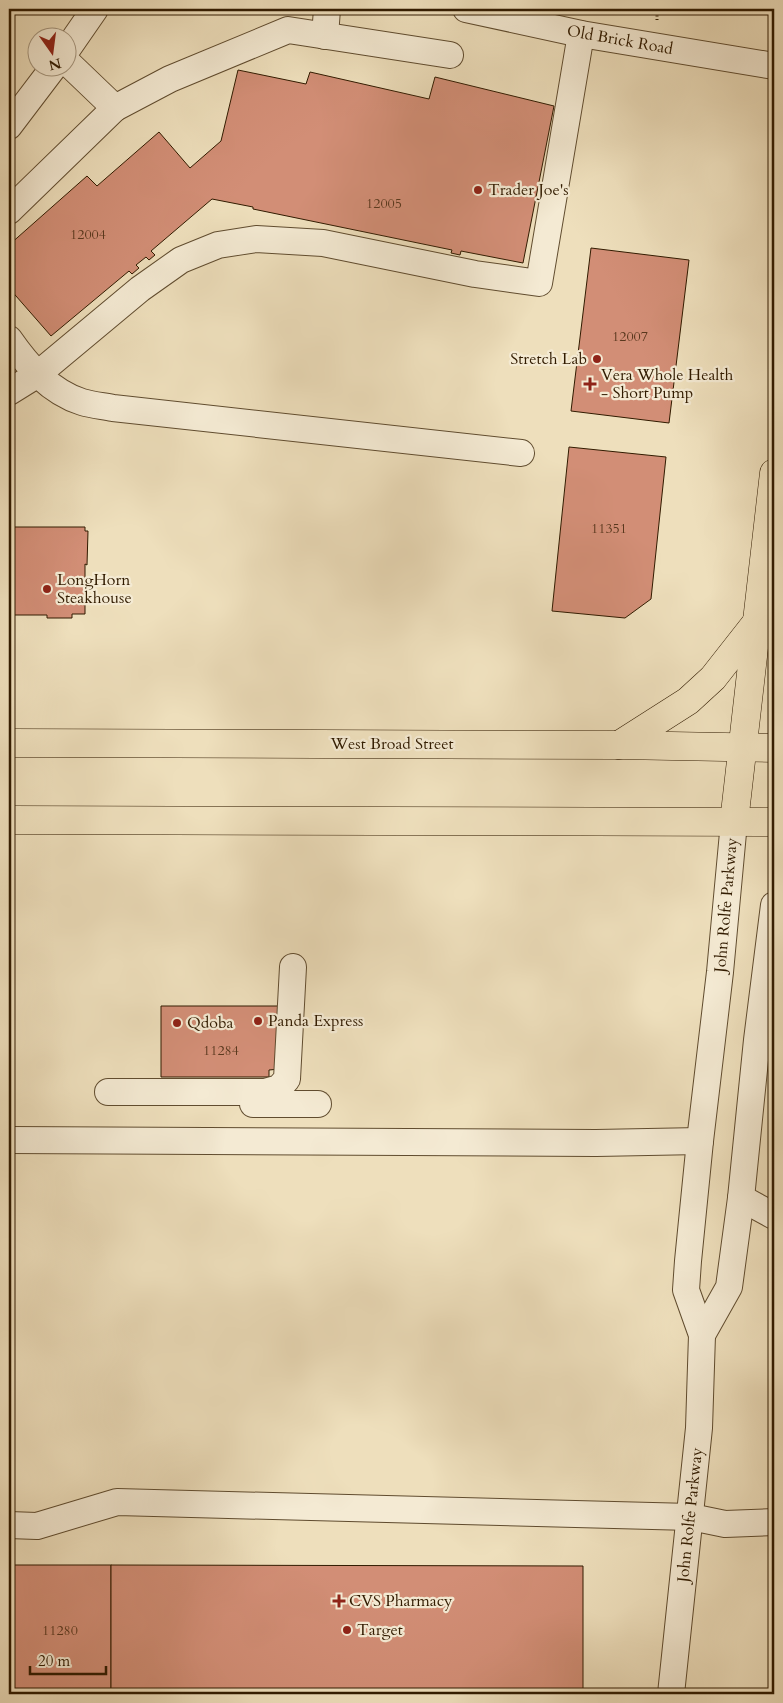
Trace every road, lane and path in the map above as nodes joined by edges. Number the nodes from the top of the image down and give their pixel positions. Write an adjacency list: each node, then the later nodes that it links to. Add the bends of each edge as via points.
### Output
1 (95, 9): 6 (street)
2 (327, 9): 8 (street)
3 (466, 9): 7 (street, Old Brick Road)
4 (658, 9): 5 (path)
5 (656, 20)
6 (78, 34)
7 (581, 34): 10 (street, Old Brick Road); 17 (street, via 539,284 323,243 256,239 218,246 181,260 140,289)
8 (325, 36): 9 (street); 13 (street, via 288,30 170,79)
9 (450, 55)
10 (774, 66)
11 (78, 73): 13 (street)
12 (45, 78): 14 (street)
13 (115, 108): 15 (street)
14 (9, 126)
15 (9, 211)
16 (9, 339): 17 (street)
17 (38, 374): 18 (street); 19 (street, via 57,390 82,402 113,408)
18 (9, 392)
19 (521, 453)
20 (774, 473): 21 (main road, John Rolfe Parkway)
21 (757, 622): 23 (main road, via 717,672 688,701); 24 (main road, John Rolfe Parkway)
22 (9, 743): 23 (main road, West Broad Street)
23 (619, 745): 24 (main road, West Broad Street)
24 (744, 748): 25 (main road, West Broad Street); 27 (main road, John Rolfe Parkway)
25 (774, 748)
26 (9, 820): 27 (main road)
27 (734, 822): 28 (main road); 33 (street, John Rolfe Parkway)
28 (774, 822)
29 (774, 905): 34 (street, John Rolfe Parkway)
30 (293, 968): 31 (street, via 286,1079 279,1088 266,1092 108,1099)
31 (318, 1104)
32 (9, 1140): 33 (street)
33 (700, 1141): 36 (street, John Rolfe Parkway, via 686,1290)
34 (741, 1198): 35 (street); 36 (street, John Rolfe Parkway, via 729,1287)
35 (774, 1216)
36 (702, 1335): 37 (street, John Rolfe Parkway, via 699,1428)
37 (690, 1517): 38 (street, via 724,1524); 39 (street, via 117,1502 38,1526); 40 (street, John Rolfe Parkway)
38 (774, 1522)
39 (9, 1525)
40 (671, 1694)

